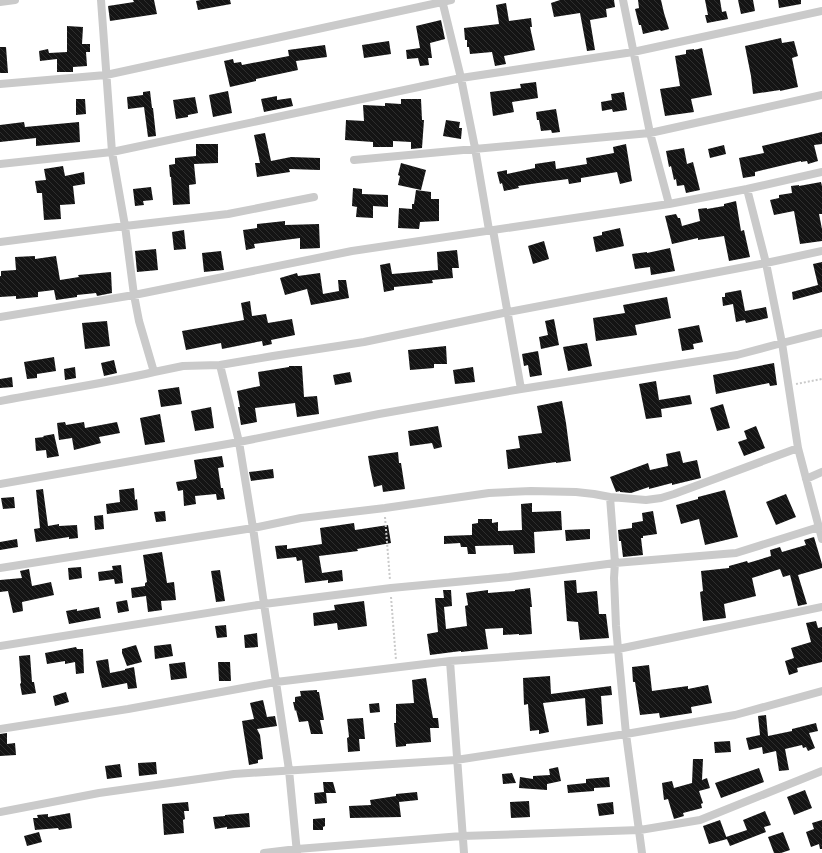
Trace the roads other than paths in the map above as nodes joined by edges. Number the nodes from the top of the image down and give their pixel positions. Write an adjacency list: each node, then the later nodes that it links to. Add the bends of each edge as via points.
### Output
1 (15, 0): 6 (street)
2 (101, 0): 9 (street)
3 (451, 0): 5 (street)
4 (623, 0): 8 (street)
5 (442, 1): 9 (street); 10 (street)
6 (0, 2)
7 (822, 10): 8 (street)
8 (634, 52): 10 (street); 13 (street)
9 (106, 75): 11 (street); 15 (street)
10 (461, 78): 14 (street); 15 (street)
11 (0, 84)
12 (822, 95): 13 (street)
13 (650, 133): 14 (street); 21 (street)
14 (475, 148): 16 (street); 23 (street)
15 (112, 152): 17 (street); 22 (street)
16 (354, 160)
17 (0, 164)
18 (822, 172): 19 (street)
19 (747, 189): 21 (street); 26 (street)
20 (314, 197): 22 (street, via 228,214)
21 (669, 204): 23 (street)
22 (125, 226): 24 (street); 27 (street)
23 (491, 230): 27 (street, via 352,251); 28 (street)
24 (0, 242)
25 (822, 250): 26 (street)
26 (766, 263): 28 (street); 31 (street)
27 (134, 295): 29 (street); 33 (street)
28 (508, 312): 32 (street, via 364,342); 34 (street)
29 (0, 317)
30 (822, 333): 31 (street)
31 (782, 343): 34 (street, via 737,356); 37 (street)
32 (220, 365): 33 (street, via 183,366); 36 (street)
33 (154, 372): 35 (street)
34 (521, 389): 36 (street)
35 (0, 401)
36 (239, 442): 40 (street); 42 (street)
37 (798, 448): 39 (street); 41 (street, via 661,498 646,500)
38 (822, 472): 39 (street)
39 (806, 479): 43 (street)
40 (0, 484)
41 (610, 497): 42 (street, via 576,492 489,493 301,518); 45 (street)
42 (253, 528): 46 (street); 47 (street)
43 (819, 528): 44 (street); 45 (street, via 736,553)
44 (822, 539)
45 (615, 563): 47 (street); 50 (street)
46 (0, 568)
47 (264, 604): 49 (street); 52 (street)
48 (822, 607): 50 (street)
49 (0, 646)
50 (618, 649): 51 (street); 55 (street)
51 (450, 661): 52 (street); 56 (street)
52 (276, 682): 54 (street); 57 (street)
53 (822, 691): 55 (street, via 736,715)
54 (0, 729)
55 (626, 734): 56 (street); 60 (street)
56 (456, 760): 57 (street); 61 (street)
57 (289, 770): 59 (street, via 234,774 99,793); 62 (street)
58 (822, 771): 60 (street, via 700,820)
59 (0, 812)
60 (640, 830): 61 (street); 65 (street)
61 (462, 836): 62 (street); 64 (street)
62 (297, 851): 63 (street)
63 (264, 853)
64 (464, 853)
65 (642, 853)

